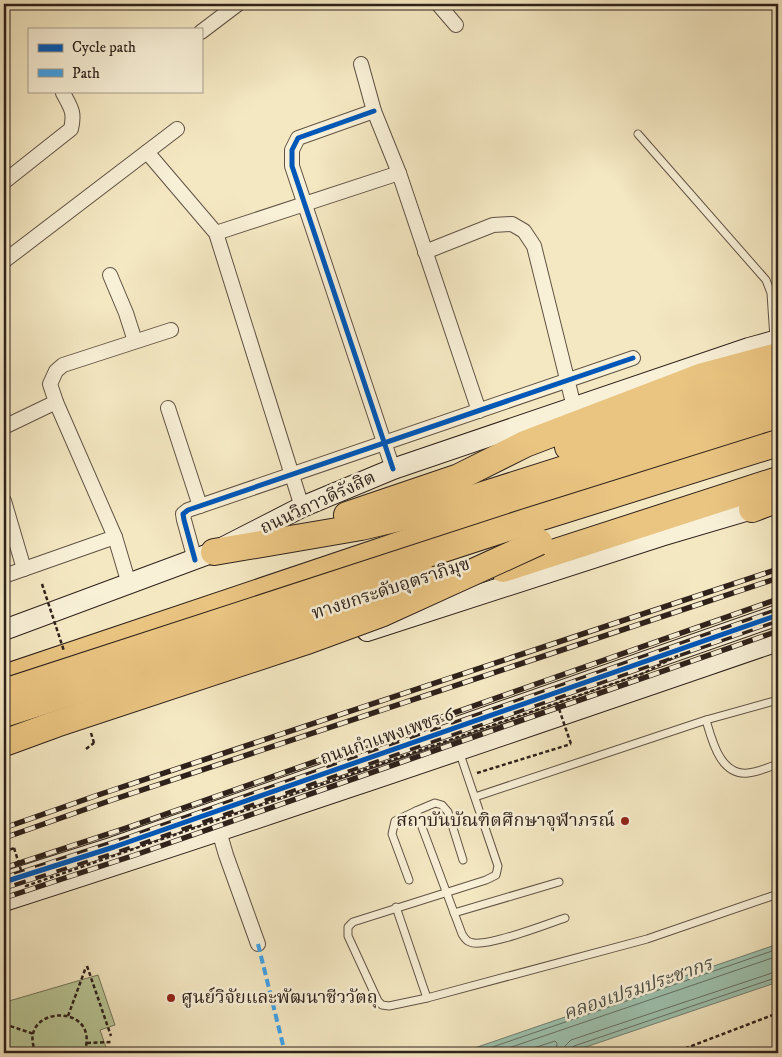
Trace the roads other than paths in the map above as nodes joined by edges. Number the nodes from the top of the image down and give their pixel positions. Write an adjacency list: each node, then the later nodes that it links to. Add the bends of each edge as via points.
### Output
1 (238, 4): 6 (street)
2 (438, 4): 5 (street)
3 (774, 4): 4 (lane)
4 (778, 8)
5 (456, 25)
6 (202, 31)
7 (361, 64): 9 (street)
8 (63, 93): 14 (street, via 74,117 71,129)
9 (374, 111): 13 (street); 15 (street, via 298,138 292,150 292,166)
10 (177, 129): 12 (street)
11 (638, 134): 22 (lane, via 766,280 771,293)
12 (147, 152): 16 (street); 18 (street)
13 (399, 174): 15 (street); 17 (street)
14 (4, 182)
15 (305, 204): 16 (street); 33 (street)
16 (216, 233): 37 (street)
17 (425, 252): 24 (street, via 493,225 512,224 524,231 534,246); 30 (street)
18 (4, 261)
19 (110, 275): 21 (street)
20 (171, 330): 21 (street)
21 (135, 341): 27 (street, via 63,364 50,384)
22 (777, 346): 28 (street, ถนนวิภาวดีรังสิต, via 749,348); 38 (highway, via 525,444)
23 (633, 358): 24 (street)
24 (567, 381): 28 (street); 30 (street)
25 (778, 382): 38 (highway, via 692,404 538,457)
26 (778, 401): 48 (highway, via 445,507)
27 (56, 402): 32 (street); 47 (street)
28 (574, 407): 36 (street, ถนนวิภาวดีรังสิต)
29 (168, 408): 43 (street)
30 (479, 410): 33 (street)
31 (778, 425): 59 (highway, via 524,503)
32 (4, 427)
33 (384, 442): 36 (street); 37 (street)
34 (778, 443): 60 (highway, ทางยกระดับอุตราภิมุข, bridge)
35 (778, 462): 49 (highway, ทางยกระดับอุตราภิมุข)
36 (393, 469): 44 (street, ถนนวิภาวดีรังสิต)
37 (292, 474): 43 (street); 44 (street)
38 (459, 477): 48 (highway)
39 (778, 482): 46 (highway); 64 (highway)
40 (778, 499): 45 (highway)
41 (4, 501): 51 (street)
42 (778, 503): 45 (street)
43 (200, 506): 50 (street, via 183,514)
44 (302, 507): 50 (street, ถนนวิภาวดีรังสิต)
45 (752, 508): 46 (street)
46 (662, 536): 66 (street)
47 (115, 537): 51 (street); 53 (street)
48 (281, 540): 50 (highway)
49 (538, 542): 62 (highway, ทางยกระดับอุตราภิมุข, bridge); 65 (highway, bridge, via 383,613)
50 (205, 556): 53 (street, ถนนวิภาวดีรังสิต)
51 (24, 569): 52 (street)
52 (4, 576)
53 (130, 584): 55 (street, ถนนวิภาวดีรังสิต)
54 (778, 616): 57 (street, ถนนกำแพงเพชร 6)
55 (4, 630)
56 (778, 641): 58 (street, ถนนกำแพงเพชร 6)
57 (679, 650): 58 (street); 74 (street, ถนนกำแพงเพชร 6)
58 (687, 672): 67 (street, ถนนกำแพงเพชร 6)
59 (4, 678)
60 (4, 692)
61 (778, 700): 63 (lane)
62 (4, 714)
63 (706, 720): 68 (lane, via 718,755 734,770 746,773); 69 (lane)
64 (4, 733)
65 (4, 743)
66 (4, 749)
67 (458, 750): 69 (lane); 71 (street, ถนนกำแพงเพชร 6)
68 (778, 764)
69 (475, 797): 76 (lane, via 498,866 496,875)
70 (416, 811): 72 (lane, via 435,803 442,804 448,812); 73 (lane, via 395,821 392,834); 76 (lane)
71 (220, 830): 78 (street, ถนนกำแพงเพชร 6); 82 (street, via 226,856)
72 (464, 860)
73 (409, 880)
74 (4, 882)
75 (559, 882): 80 (lane)
76 (447, 892): 79 (lane); 80 (lane)
77 (778, 894): 83 (lane, via 647,940)
78 (4, 901)
79 (396, 907): 83 (lane); 83 (lane, via 353,922 348,927 348,936 382,1005)
80 (454, 913): 81 (lane, via 462,934 472,943 487,943)
81 (565, 918)
82 (258, 944)
83 (427, 998)

